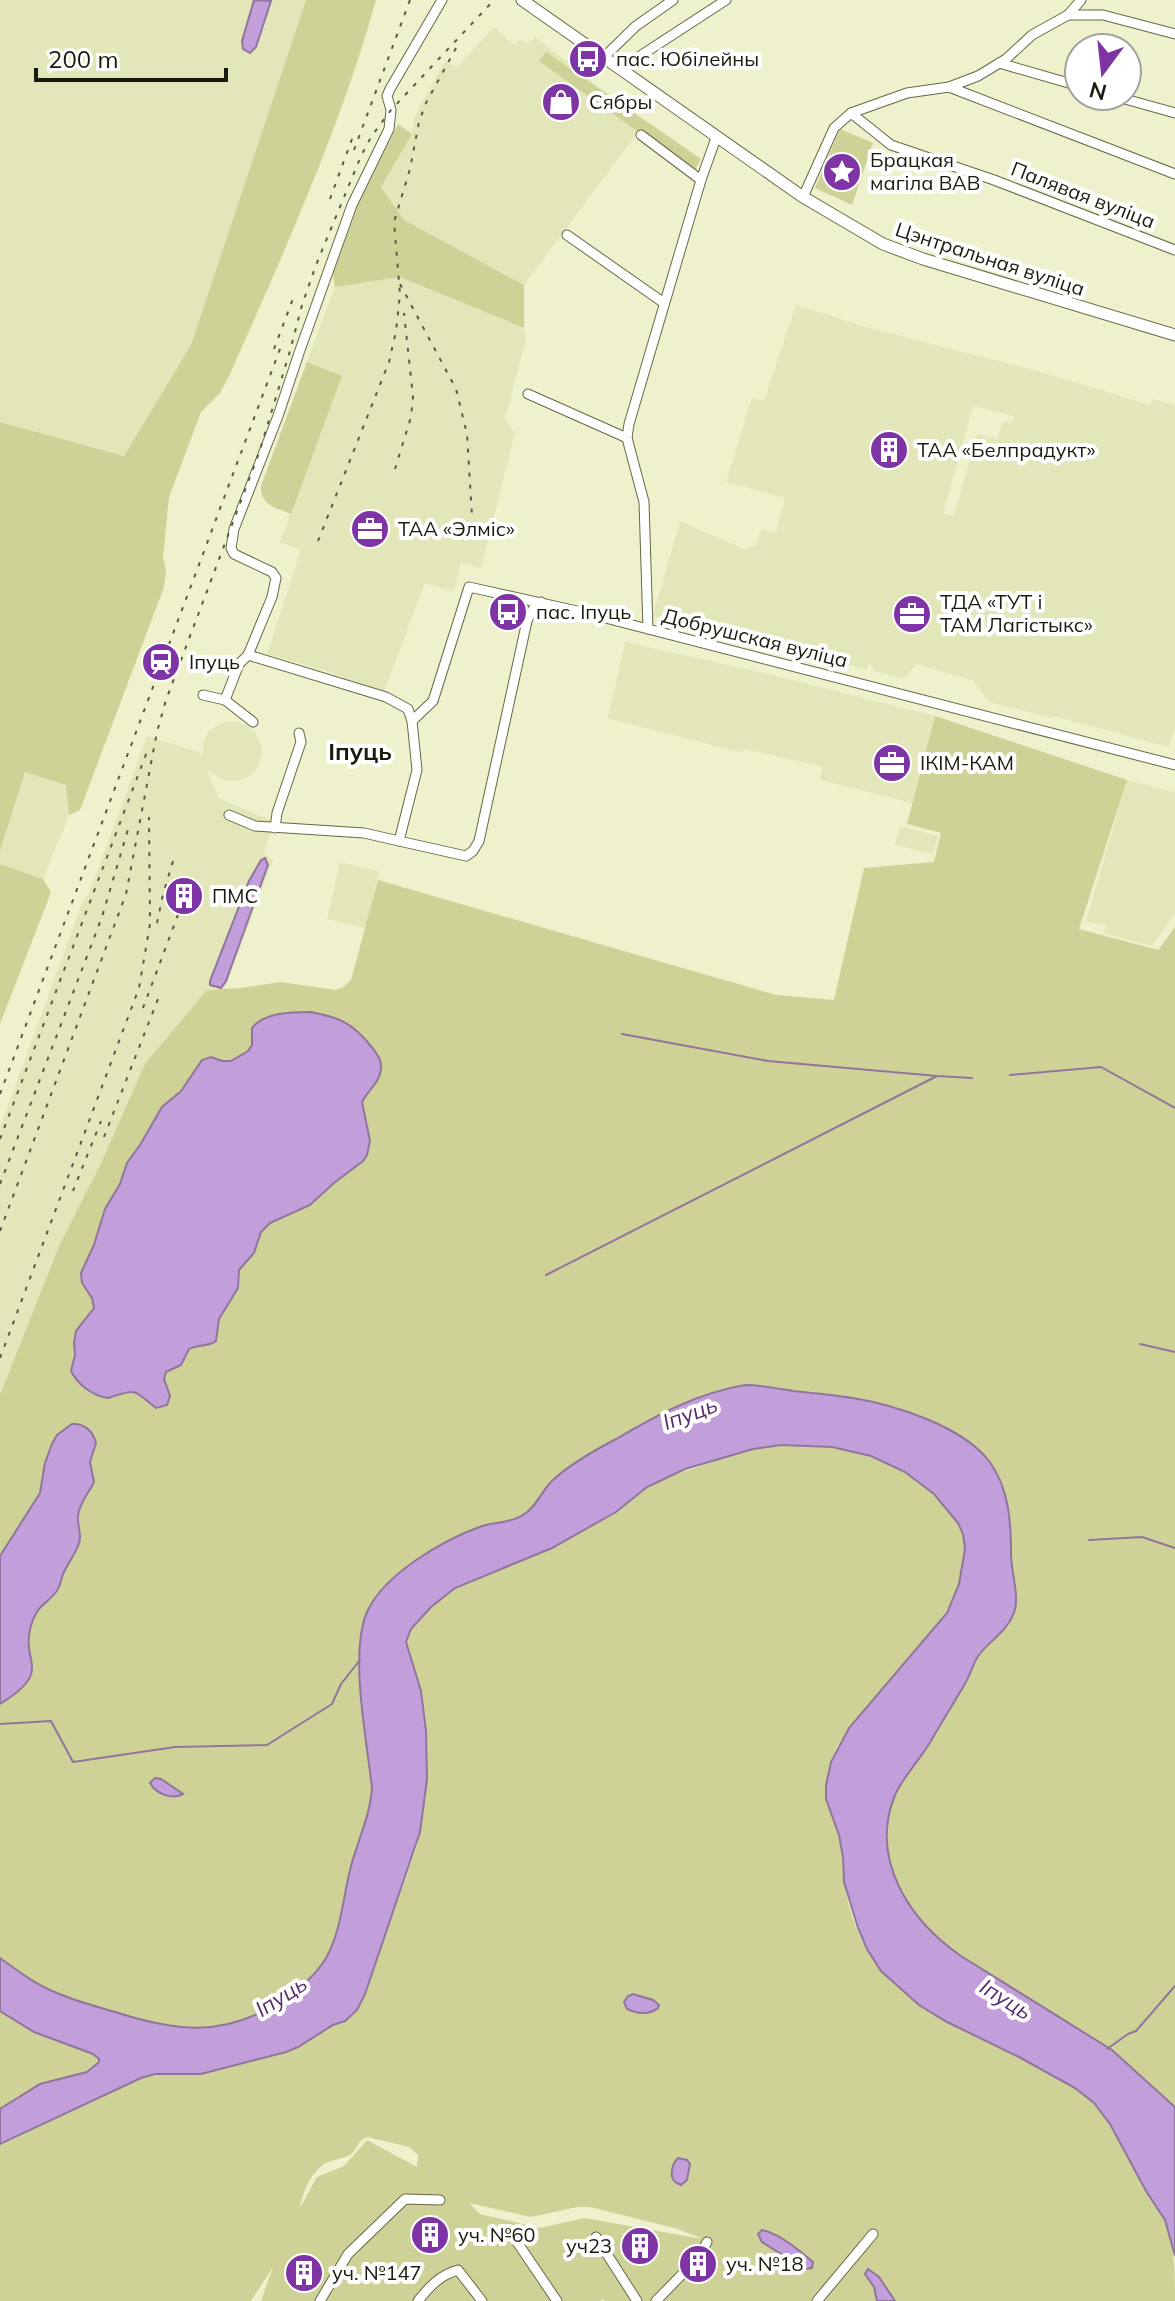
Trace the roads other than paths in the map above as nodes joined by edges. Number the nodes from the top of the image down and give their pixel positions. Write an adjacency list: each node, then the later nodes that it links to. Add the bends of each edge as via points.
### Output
1 (442, 0): 29 (street, via 387,96 389,129 352,205 234,529 234,554 276,578)
2 (522, 0): 8 (main road, Цэнтральная вуліца)
3 (673, 0): 8 (street)
4 (726, 0): 10 (street)
5 (1081, 0): 6 (street)
6 (1068, 15): 7 (street, via 1103,15); 9 (street, via 1032,35)
7 (1175, 34)
8 (603, 58): 10 (main road, Цэнтральная вуліца)
9 (999, 63): 11 (street); 12 (street)
10 (620, 69): 17 (main road, Цэнтральная вуліца)
11 (1063, 81)
12 (949, 87): 14 (street, via 907,93); 18 (street)
13 (1143, 104): 15 (street)
14 (851, 113): 20 (street, via 834,128); 22 (street, Палявая вуліца, via 891,145)
15 (1175, 113)
16 (641, 135): 19 (street)
17 (716, 138): 19 (street); 20 (main road, Цэнтральная вуліца)
18 (1175, 174)
19 (701, 180): 23 (street)
20 (803, 197): 24 (main road, Цэнтральная вуліца, via 883,244 923,259)
21 (567, 235): 23 (street)
22 (1175, 250)
23 (664, 303): 26 (street)
24 (1175, 335)
25 (528, 394): 26 (street)
26 (627, 438): 28 (street, via 644,502)
27 (541, 602): 28 (street, Добрушская вуліца); 32 (street, Добрушская вуліца, via 469,587 433,701); 38 (street, via 527,621 479,841 466,856)
28 (648, 629): 35 (street, Добрушская вуліца)
29 (248, 655): 31 (street); 32 (street, via 394,700 408,709)
30 (203, 695): 31 (street)
31 (225, 700): 33 (street)
32 (412, 721): 38 (street, via 417,770)
33 (253, 722)
34 (299, 733): 37 (street, via 301,742)
35 (1175, 765)
36 (229, 815): 37 (street)
37 (275, 828): 38 (street, via 364,833)
38 (399, 841)
39 (440, 2200): 44 (street, via 405,2199 348,2254)
40 (873, 2234): 50 (street)
41 (596, 2237): 48 (street)
42 (517, 2242): 47 (street)
43 (707, 2242): 49 (street)
44 (320, 2301)
45 (418, 2301): 46 (street, via 453,2271 461,2272)
46 (482, 2301)
47 (557, 2301)
48 (637, 2301)
49 (656, 2301)
50 (817, 2301)

